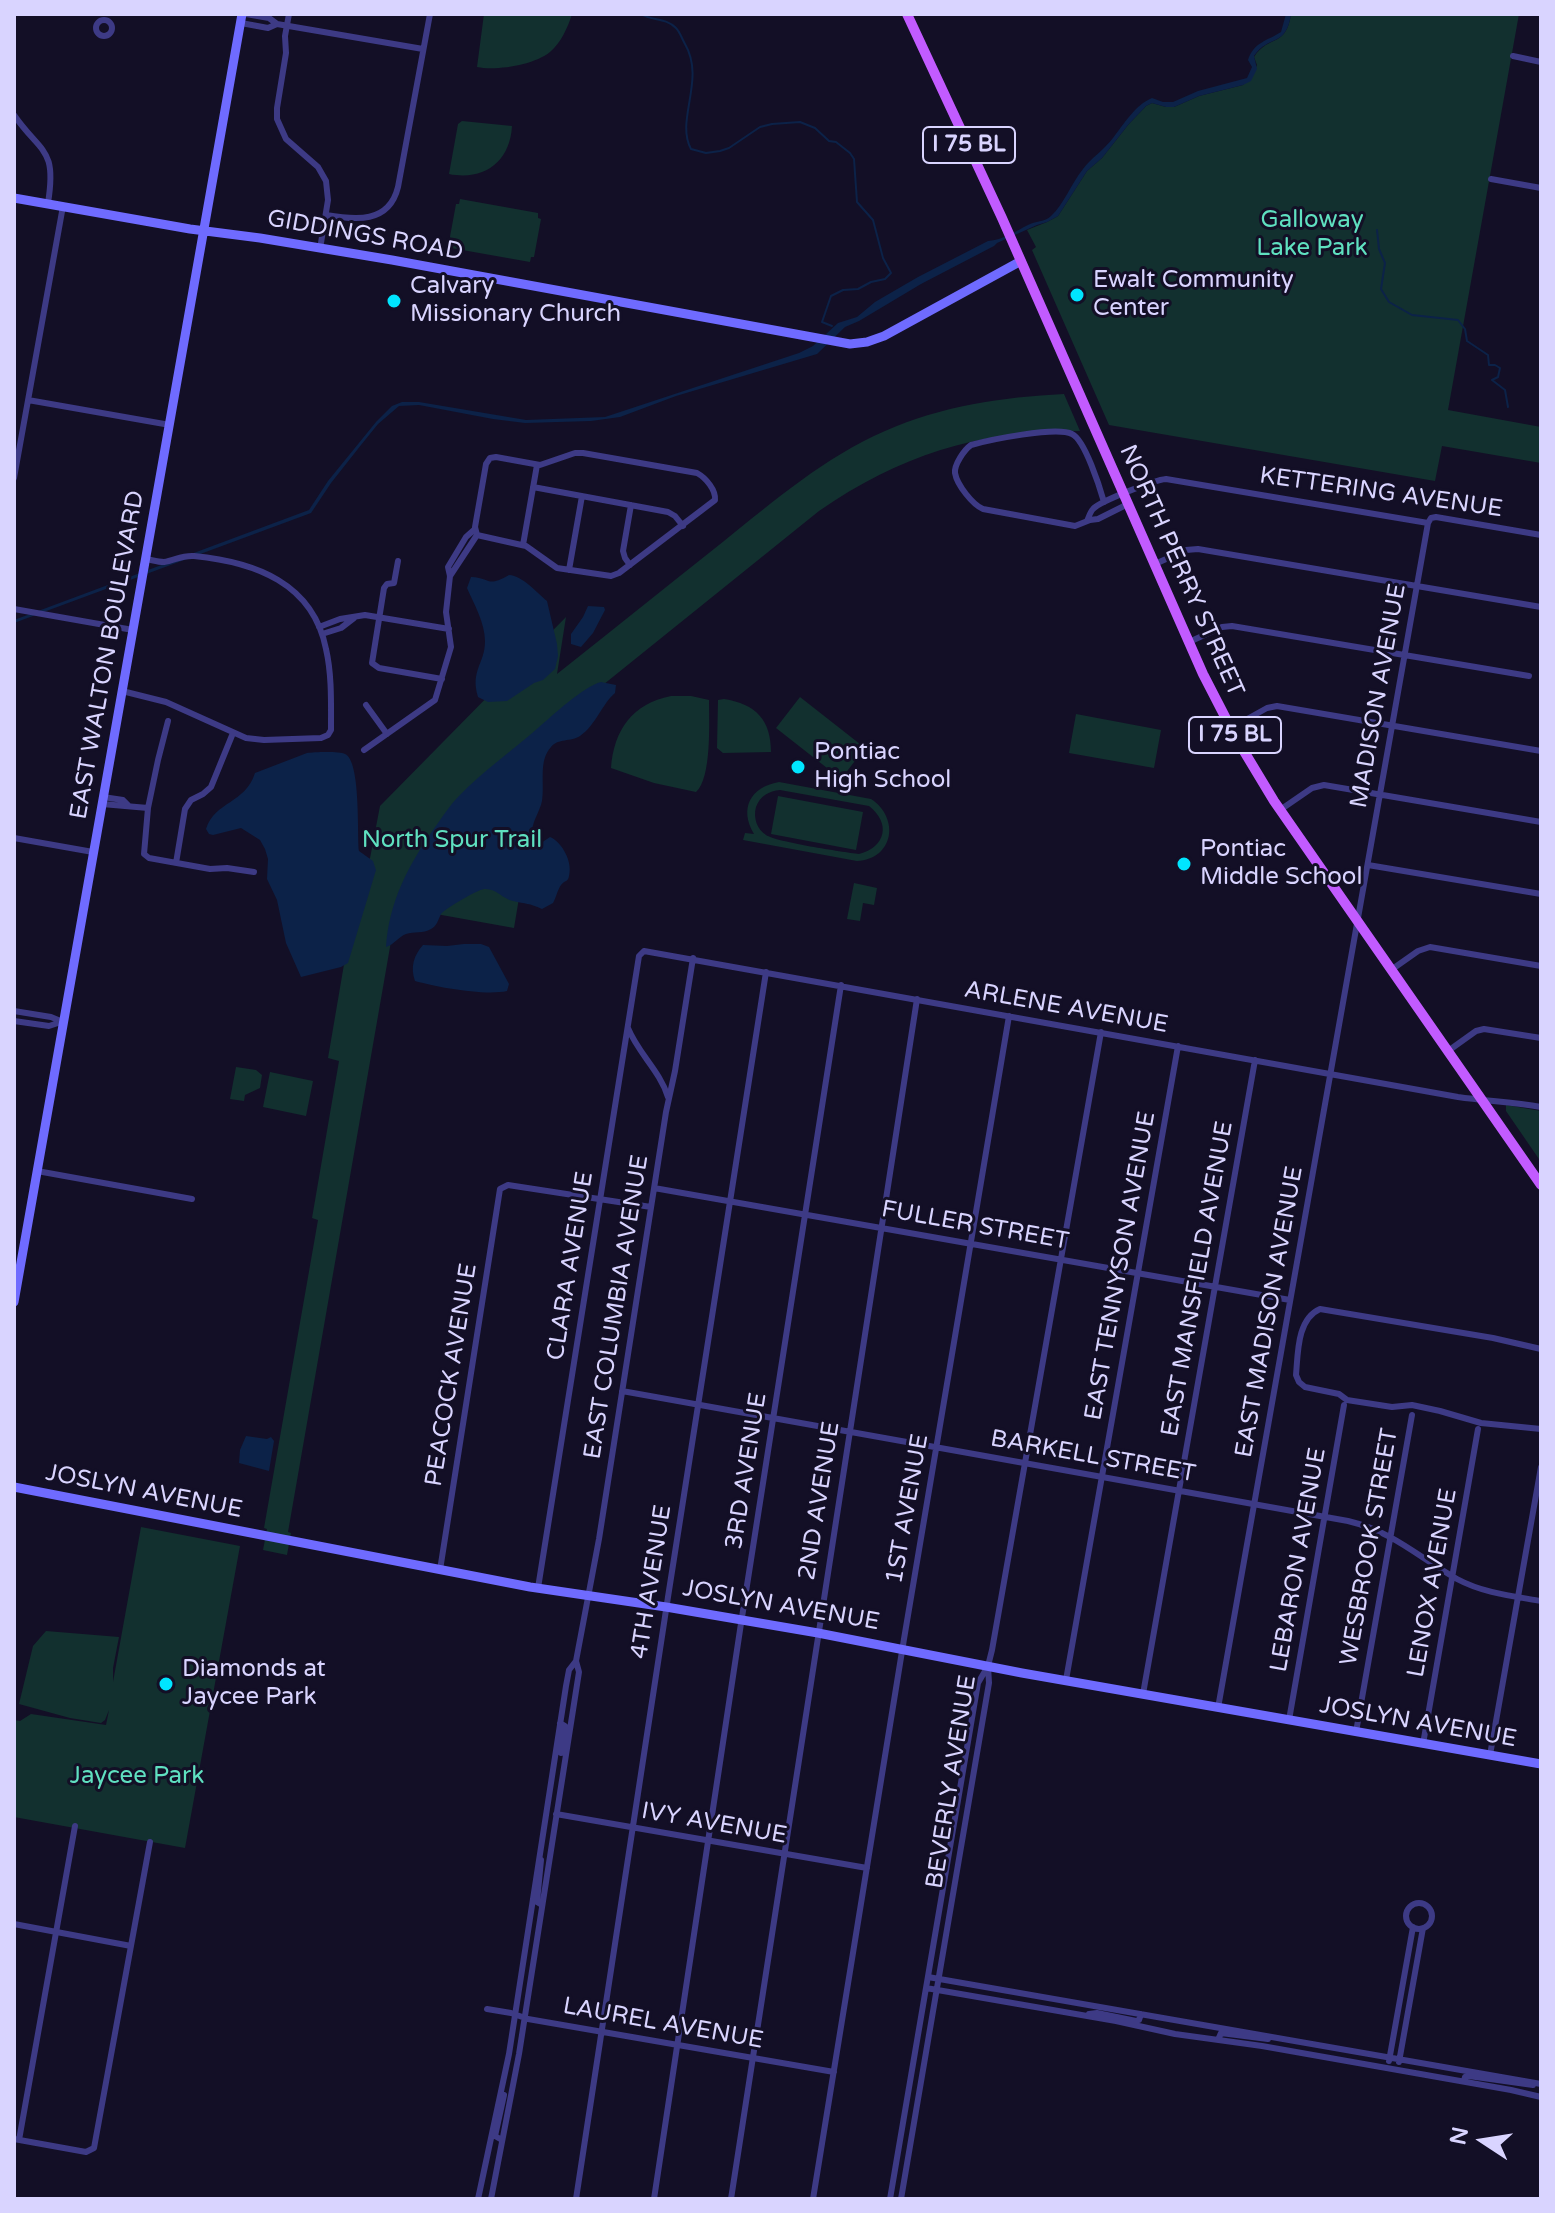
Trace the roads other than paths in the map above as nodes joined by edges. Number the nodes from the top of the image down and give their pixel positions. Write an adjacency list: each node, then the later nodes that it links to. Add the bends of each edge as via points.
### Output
1 (289, 14): 5 (street)
2 (430, 14): 6 (street)
3 (907, 14): 18 (main road, NORTH PERRY STREET / I 75 BL)
4 (243, 17): 5 (street, via 268,28); 16 (main road, EAST WALTON BOULEVARD)
5 (287, 26): 6 (street); 15 (street, via 277,119 286,139 323,174)
6 (423, 49): 15 (street, via 394,201 362,219)
7 (1513, 56): 8 (street)
8 (1541, 62)
9 (14, 115): 13 (street, via 48,158)
10 (1491, 179): 11 (street)
11 (1541, 188)
12 (14, 198): 13 (main road, GIDDINGS ROAD)
13 (48, 203): 14 (main road, GIDDINGS ROAD)
14 (63, 206): 16 (main road, GIDDINGS ROAD); 19 (street)
15 (326, 215): 17 (street)
16 (205, 231): 17 (main road, GIDDINGS ROAD); 20 (main road, EAST WALTON BOULEVARD)
17 (320, 249): 18 (main road, GIDDINGS ROAD, via 854,344 884,336)
18 (1021, 261): 25 (main road, NORTH PERRY STREET / I 75 BL)
19 (28, 400): 20 (street); 22 (street)
20 (170, 425): 34 (main road, EAST WALTON BOULEVARD)
21 (537, 465): 23 (street); 30 (street, via 580,452 697,473 715,500); 31 (street, via 489,460)
22 (14, 478)
23 (533, 487): 24 (street); 33 (street)
24 (582, 496): 27 (street); 38 (street)
25 (1126, 499): 26 (street); 28 (street); 29 (street, KETTERING AVENUE, via 1155,480 1166,479); 36 (main road, NORTH PERRY STREET / I 75 BL)
26 (1104, 502): 28 (street); 28 (street, via 1079,441 1068,432 971,445 955,469 980,508 1073,526)
27 (631, 505): 30 (street, via 670,512); 37 (street, via 623,551)
28 (1087, 521)
29 (1428, 523): 32 (street, KETTERING AVENUE, via 1436,517); 39 (street, MADISON AVENUE)
30 (683, 526): 37 (street)
31 (476, 532): 33 (street); 43 (street, via 450,576)
32 (1541, 535)
33 (523, 545): 38 (street, via 555,567)
34 (146, 559): 44 (main road, EAST WALTON BOULEVARD); 45 (street, via 193,556 260,570 292,590)
35 (398, 561): 42 (street, via 394,583 384,588)
36 (1155, 564): 39 (street, via 1198,549); 46 (main road, NORTH PERRY STREET / I 75 BL)
37 (630, 565): 38 (street, via 609,577)
38 (569, 570)
39 (1417, 586): 40 (street); 47 (street, MADISON AVENUE)
40 (1541, 607)
41 (14, 609): 44 (street)
42 (379, 617): 43 (street); 45 (street, via 356,617 341,628); 49 (street, via 374,665)
43 (449, 629): 49 (street, via 451,647)
44 (133, 630): 50 (main road, EAST WALTON BOULEVARD)
45 (321, 631): 55 (street, via 328,665 328,735 260,740)
46 (1189, 642): 47 (street, via 1230,626); 54 (main road, NORTH PERRY STREET / I 75 BL)
47 (1405, 655): 48 (street); 53 (street, MADISON AVENUE)
48 (1529, 676)
49 (442, 679): 56 (street, via 434,701)
50 (122, 691): 55 (street, via 166,702); 60 (main road, EAST WALTON BOULEVARD)
51 (366, 705): 56 (street)
52 (168, 721): 61 (street)
53 (1393, 725): 54 (street, via 1276,706); 58 (street); 59 (street, MADISON AVENUE)
54 (1231, 728): 62 (main road, NORTH PERRY STREET / I 75 BL)
55 (233, 733): 66 (street, via 211,787 185,809)
56 (387, 734): 57 (street)
57 (364, 750)
58 (1541, 751)
59 (1380, 795): 62 (street, via 1320,785); 63 (street); 67 (street, MADISON AVENUE)
60 (102, 800): 61 (street); 65 (main road, EAST WALTON BOULEVARD)
61 (148, 808): 66 (street, via 144,854)
62 (1280, 810): 70 (main road, NORTH PERRY STREET / I 75 BL)
63 (1541, 822)
64 (14, 838): 65 (street)
65 (93, 852): 81 (main road, EAST WALTON BOULEVARD)
66 (176, 863): 68 (street)
67 (1368, 865): 69 (street); 70 (street, MADISON AVENUE)
68 (254, 872)
69 (1541, 894)
70 (1358, 922): 74 (main road, NORTH PERRY STREET / I 75 BL); 92 (street, EAST MADISON AVENUE)
71 (643, 951): 72 (street, ARLENE AVENUE); 82 (street, CLARA AVENUE)
72 (693, 958): 75 (street, ARLENE AVENUE); 90 (street, EAST COLUMBIA AVENUE)
73 (1541, 966): 74 (street, via 1428,947)
74 (1391, 970): 86 (main road, NORTH PERRY STREET / I 75 BL)
75 (766, 972): 76 (street, ARLENE AVENUE); 102 (street, 4TH AVENUE)
76 (841, 985): 77 (street, ARLENE AVENUE); 104 (street, 3RD AVENUE)
77 (917, 999): 79 (street, ARLENE AVENUE); 105 (street, 2ND AVENUE)
78 (18, 1011): 80 (street); 81 (street)
79 (1009, 1016): 83 (street, ARLENE AVENUE); 106 (street, 1ST AVENUE)
80 (17, 1021): 81 (street, via 49,1026)
81 (63, 1022): 97 (main road, EAST WALTON BOULEVARD)
82 (628, 1028): 87 (street); 88 (street, CLARA AVENUE)
83 (1101, 1032): 85 (street, ARLENE AVENUE); 107 (street)
84 (1541, 1038): 86 (street, via 1484,1029)
85 (1178, 1046): 89 (street, ARLENE AVENUE); 108 (street, EAST TENNYSON AVENUE)
86 (1448, 1051): 95 (main road, NORTH PERRY STREET / I 75 BL)
87 (640, 1053): 88 (street, via 630,1050); 91 (street)
88 (622, 1056): 101 (street, CLARA AVENUE)
89 (1255, 1060): 92 (street, ARLENE AVENUE); 109 (street, EAST MANSFIELD AVENUE)
90 (675, 1071): 91 (street); 93 (street, EAST COLUMBIA AVENUE)
91 (657, 1074): 93 (street)
92 (1330, 1074): 95 (street, ARLENE AVENUE); 110 (street, EAST MADISON AVENUE)
93 (669, 1098): 99 (street, EAST COLUMBIA AVENUE)
94 (1541, 1098): 96 (street)
95 (1482, 1101): 96 (street, ARLENE AVENUE); 98 (main road, NORTH PERRY STREET / I 75 BL)
96 (1540, 1107)
97 (37, 1171): 100 (street); 111 (main road, EAST WALTON BOULEVARD)
98 (1541, 1185)
99 (654, 1188): 102 (street, FULLER STREET); 103 (street, EAST COLUMBIA AVENUE)
100 (192, 1199)
101 (599, 1199): 103 (street); 132 (street, PEACOCK AVENUE, via 508,1185 500,1190); 134 (street, CLARA AVENUE)
102 (731, 1201): 104 (street, FULLER STREET); 116 (street, 4TH AVENUE)
103 (651, 1207): 115 (street, EAST COLUMBIA AVENUE)
104 (805, 1214): 105 (street, FULLER STREET); 119 (street, 3RD AVENUE)
105 (881, 1228): 106 (street, FULLER STREET); 122 (street, 2ND AVENUE)
106 (971, 1243): 107 (street, FULLER STREET); 123 (street, 1ST AVENUE)
107 (1061, 1259): 108 (street, FULLER STREET); 124 (street)
108 (1138, 1273): 109 (street, FULLER STREET); 126 (street, EAST TENNYSON AVENUE)
109 (1215, 1287): 110 (street, FULLER STREET); 128 (street, EAST MANSFIELD AVENUE)
110 (1290, 1300): 112 (street, EAST MADISON AVENUE)
111 (14, 1302)
112 (1284, 1338): 113 (street); 129 (street, EAST MADISON AVENUE)
113 (1300, 1341): 114 (street, via 1308,1317 1323,1309); 121 (street, via 1296,1375 1305,1387 1347,1400 1412,1405 1481,1423)
114 (1541, 1349)
115 (622, 1391): 116 (street, BARKELL STREET); 135 (street, EAST COLUMBIA AVENUE)
116 (699, 1405): 119 (street, BARKELL STREET); 138 (street, 4TH AVENUE)
117 (1344, 1405): 130 (street, LEBARON AVENUE)
118 (1412, 1415): 131 (street, WESBROOK STREET)
119 (773, 1418): 122 (street, BARKELL STREET); 139 (street, 3RD AVENUE)
120 (1478, 1429): 133 (street, LENOX AVENUE)
121 (1541, 1429)
122 (849, 1432): 123 (street, BARKELL STREET); 140 (street, 2ND AVENUE)
123 (936, 1447): 124 (street, BARKELL STREET); 141 (street, 1ST AVENUE)
124 (1025, 1463): 126 (street, BARKELL STREET); 143 (street)
125 (1541, 1467): 136 (street)
126 (1102, 1477): 128 (street, BARKELL STREET); 144 (street, EAST TENNYSON AVENUE)
127 (14, 1487): 132 (main road, JOSLYN AVENUE)
128 (1179, 1490): 129 (street, BARKELL STREET); 145 (street, EAST MANSFIELD AVENUE)
129 (1255, 1504): 130 (street, BARKELL STREET); 146 (street, EAST MADISON AVENUE)
130 (1325, 1516): 131 (street, BARKELL STREET); 147 (street, LEBARON AVENUE)
131 (1391, 1536): 133 (street, BARKELL STREET); 149 (street, WESBROOK STREET)
132 (440, 1570): 134 (main road, JOSLYN AVENUE)
133 (1453, 1576): 136 (street, BARKELL STREET, via 1483,1590); 150 (street, LENOX AVENUE)
134 (538, 1588): 135 (main road, JOSLYN AVENUE)
135 (588, 1595): 138 (main road, JOSLYN AVENUE); 142 (street, EAST COLUMBIA AVENUE)
136 (1518, 1597): 137 (street, BARKELL STREET); 151 (street)
137 (1541, 1601)
138 (666, 1607): 139 (main road, JOSLYN AVENUE); 156 (street, 4TH AVENUE)
139 (742, 1620): 140 (main road, JOSLYN AVENUE); 157 (street, 3RD AVENUE)
140 (818, 1633): 141 (main road, JOSLYN AVENUE); 160 (street, 2ND AVENUE)
141 (903, 1648): 143 (main road, JOSLYN AVENUE); 161 (street, 1ST AVENUE)
142 (576, 1661): 148 (street, EAST COLUMBIA AVENUE, via 569,1670); 153 (street, EAST COLUMBIA AVENUE, via 579,1672)
143 (988, 1666): 144 (main road, JOSLYN AVENUE); 168 (street, BEVERLY AVENUE, via 978,1683); 169 (street, BEVERLY AVENUE)
144 (1066, 1680): 145 (main road, JOSLYN AVENUE)
145 (1143, 1694): 146 (main road, JOSLYN AVENUE)
146 (1218, 1708): 147 (main road, JOSLYN AVENUE)
147 (1289, 1720): 149 (main road, JOSLYN AVENUE)
148 (560, 1723): 153 (street, EAST COLUMBIA AVENUE, via 565,1726); 159 (street, EAST COLUMBIA AVENUE)
149 (1356, 1732): 150 (main road, JOSLYN AVENUE)
150 (1423, 1744): 151 (main road, JOSLYN AVENUE)
151 (1490, 1755): 152 (main road, JOSLYN AVENUE)
152 (1541, 1764)
153 (561, 1781): 154 (street, EAST COLUMBIA AVENUE)
154 (556, 1814): 156 (street, IVY AVENUE); 162 (street, EAST COLUMBIA AVENUE)
155 (75, 1826): 166 (street)
156 (632, 1828): 157 (street, IVY AVENUE); 177 (street, 4TH AVENUE)
157 (708, 1841): 160 (street, IVY AVENUE); 180 (street, 3RD AVENUE)
158 (150, 1842): 167 (street)
159 (541, 1848): 162 (street, EAST COLUMBIA AVENUE, via 537,1902); 175 (street, EAST COLUMBIA AVENUE)
160 (784, 1854): 161 (street, IVY AVENUE); 183 (street, 2ND AVENUE)
161 (867, 1868): 188 (street, 1ST AVENUE)
162 (542, 1905): 176 (street, EAST COLUMBIA AVENUE)
163 (14, 1924): 166 (street)
164 (1413, 1927): 165 (street); 165 (street, via 1407,1911 1422,1903 1432,1916); 184 (street)
165 (1423, 1928): 185 (street)
166 (56, 1932): 167 (street); 193 (street)
167 (131, 1946): 193 (street, via 94,2147 86,2152)
168 (928, 1977): 169 (street); 170 (street, BEVERLY AVENUE)
169 (938, 1979): 171 (street, BEVERLY AVENUE); 174 (street)
170 (926, 1988): 171 (street); 201 (street, BEVERLY AVENUE)
171 (937, 1990): 173 (street); 202 (street, BEVERLY AVENUE)
172 (487, 2009): 175 (street, LAUREL AVENUE)
173 (1078, 2014): 174 (street, via 1136,2021); 179 (street)
174 (1141, 2014): 178 (street)
175 (515, 2015): 176 (street, LAUREL AVENUE); 190 (street, EAST COLUMBIA AVENUE)
176 (524, 2018): 177 (street, LAUREL AVENUE); 194 (street, EAST COLUMBIA AVENUE)
177 (601, 2032): 180 (street, LAUREL AVENUE); 197 (street, 4TH AVENUE)
178 (1279, 2038): 179 (street, via 1221,2033); 182 (street)
179 (1218, 2040): 181 (street)
180 (677, 2045): 183 (street, LAUREL AVENUE); 198 (street, 3RD AVENUE)
181 (1262, 2046): 182 (street, via 1316,2052); 186 (street)
182 (1321, 2046): 184 (street)
183 (753, 2058): 188 (street, LAUREL AVENUE); 199 (street, 2ND AVENUE)
184 (1390, 2058): 185 (street); 186 (street)
185 (1400, 2059): 187 (street); 191 (street)
186 (1388, 2068): 187 (street)
187 (1398, 2070): 189 (street)
188 (834, 2072): 200 (street, 1ST AVENUE)
189 (1464, 2081): 191 (street, via 1469,2076); 192 (street)
190 (503, 2083): 194 (street, EAST COLUMBIA AVENUE, via 495,2136); 195 (street, EAST COLUMBIA AVENUE)
191 (1541, 2085)
192 (1541, 2097)
193 (16, 2140)
194 (502, 2140): 196 (street, EAST COLUMBIA AVENUE)
195 (478, 2199)
196 (491, 2199)
197 (576, 2199)
198 (654, 2199)
199 (731, 2199)
200 (813, 2199)
201 (890, 2199)
202 (901, 2199)

